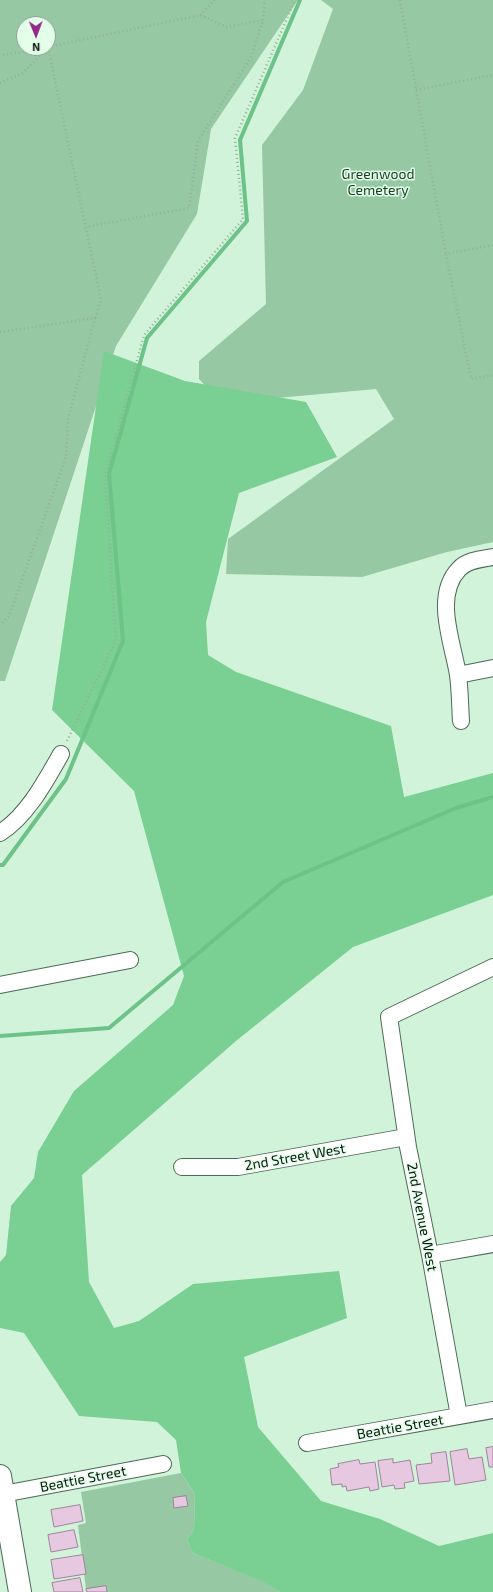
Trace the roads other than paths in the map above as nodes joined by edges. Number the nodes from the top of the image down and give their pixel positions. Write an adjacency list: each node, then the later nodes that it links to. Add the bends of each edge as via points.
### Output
1 (493, 557): 3 (street, via 460,567 452,576 447,589 446,612)
2 (493, 668): 3 (street)
3 (458, 675): 4 (street)
4 (461, 721)
5 (61, 754): 6 (street, via 45,782 12,826)
6 (0, 833)
7 (130, 960): 9 (street)
8 (493, 967): 10 (street, 2nd Avenue West, via 389,1017)
9 (0, 985)
10 (406, 1137): 11 (street, 2nd Street West, via 238,1167); 13 (street, 2nd Avenue West)
11 (182, 1167)
12 (493, 1244): 13 (street)
13 (430, 1255): 15 (street, 2nd Avenue West)
14 (493, 1410): 15 (street, Beattie Street)
15 (459, 1416): 16 (street, Beattie Street)
16 (307, 1443)
17 (163, 1464): 18 (street, Beattie Street)
18 (2, 1485): 19 (main road)
19 (20, 1592)

